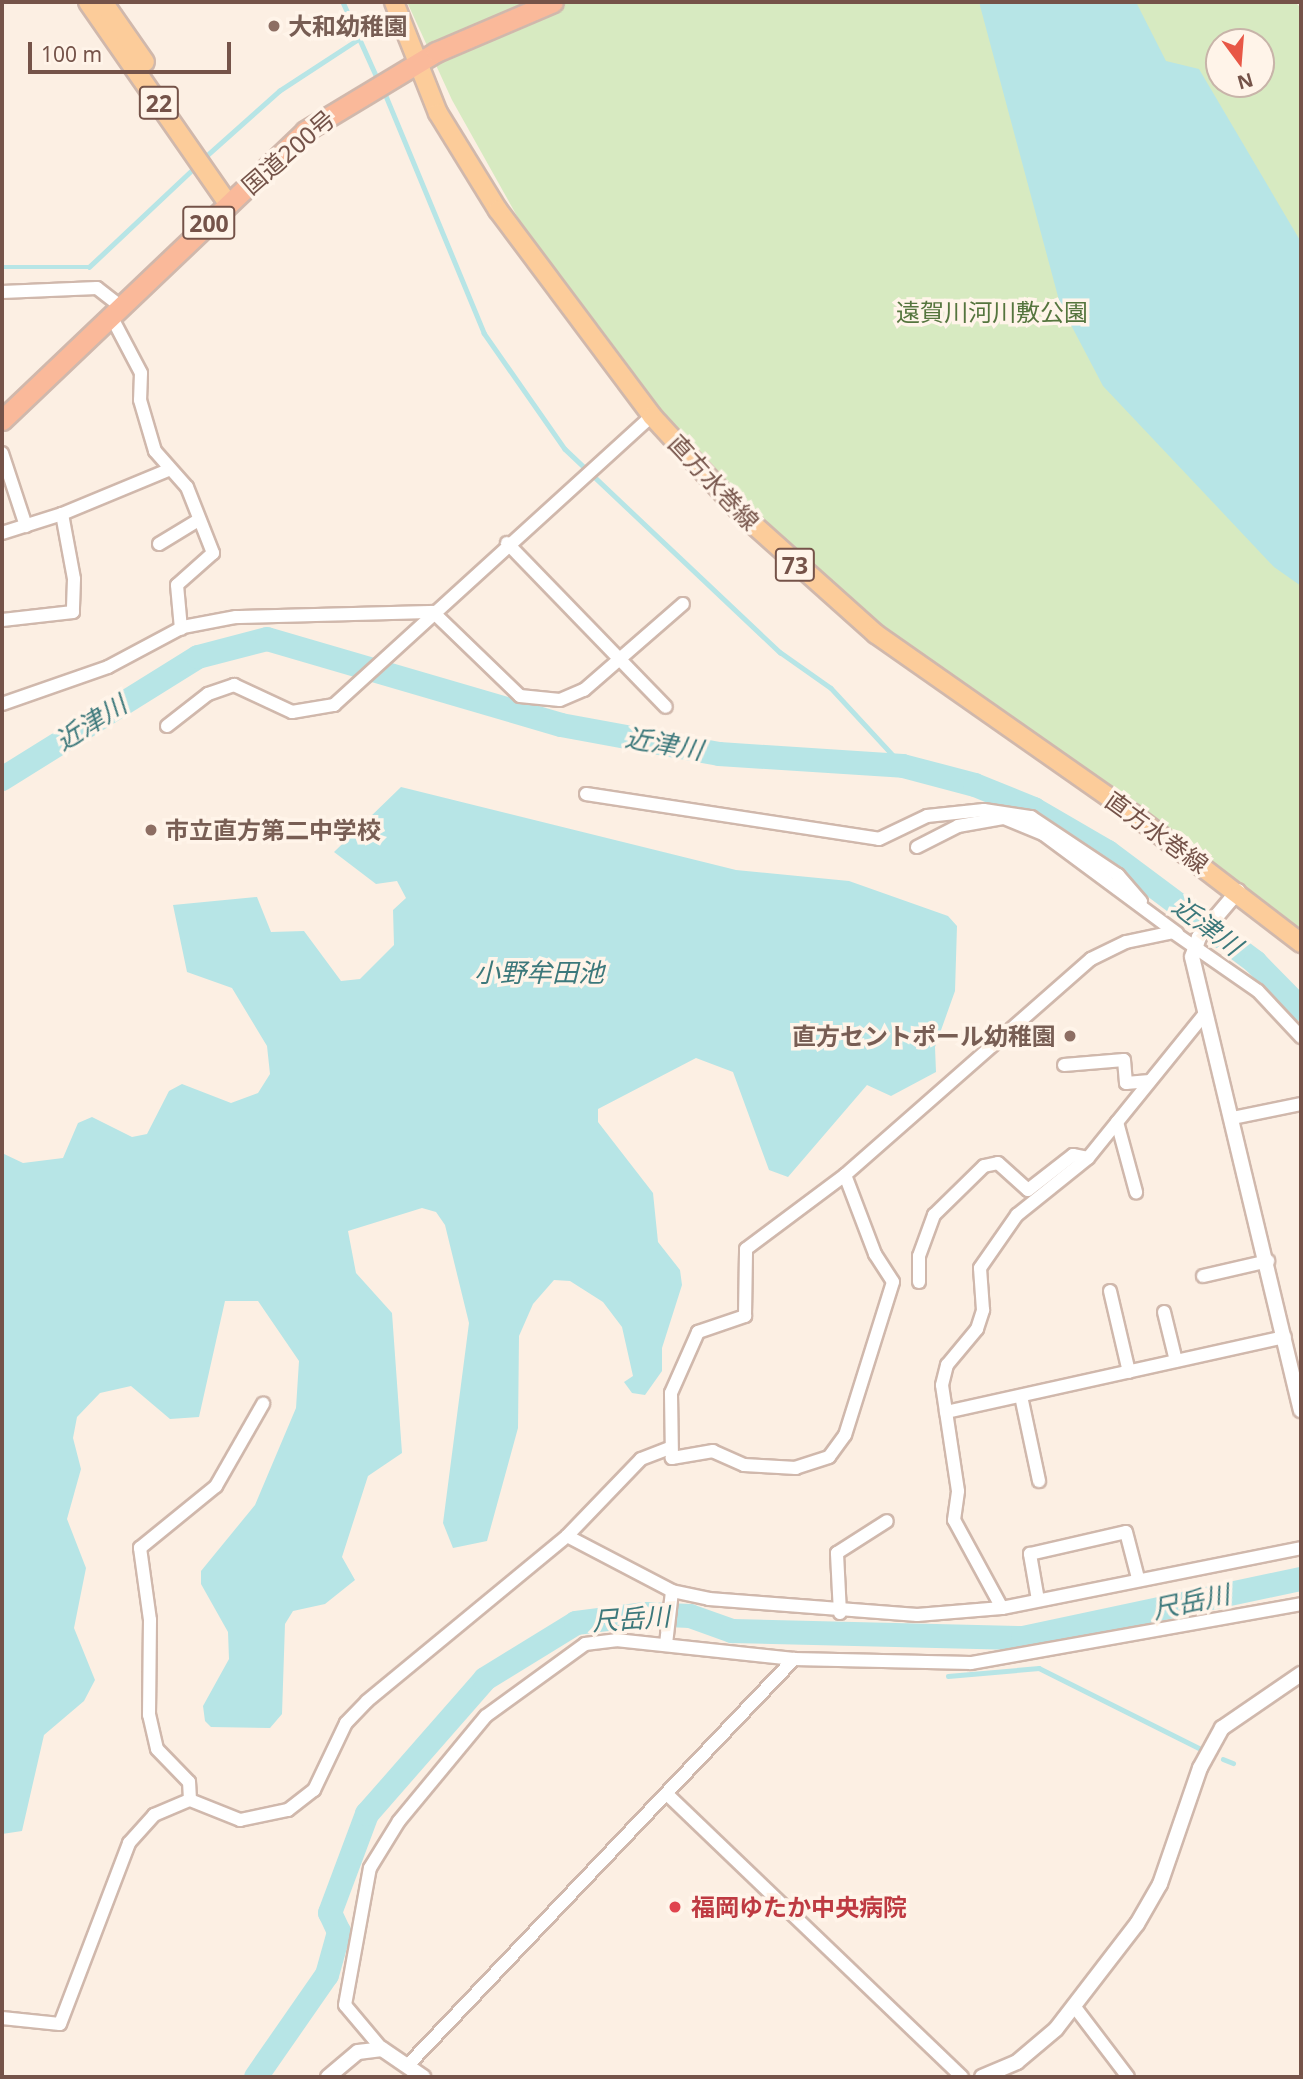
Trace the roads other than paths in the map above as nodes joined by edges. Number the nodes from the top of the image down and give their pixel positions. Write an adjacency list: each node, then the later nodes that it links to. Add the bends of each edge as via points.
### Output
1 (88, 2): 6 (main road, 22)
2 (103, 2): 6 (main road, 22)
3 (394, 2): 5 (main road, 直方水巻線 / 73)
4 (554, 2): 5 (highway, 国道200号 / 200)
5 (414, 63): 6 (highway, 国道200号 / 200, via 305,131); 9 (main road, 直方水巻線 / 73, via 498,210)
6 (233, 201): 8 (highway, 国道200号 / 200)
7 (2, 292): 8 (street, via 97,288)
8 (116, 312): 10 (highway, 国道200号 / 200); 12 (street, via 141,373 140,400)
9 (652, 416): 17 (street); 29 (main road, 直方水巻線 / 73, via 745,517 876,634)
10 (2, 420)
11 (2, 453): 15 (street)
12 (168, 470): 13 (street); 14 (street, via 187,488)
13 (62, 514): 15 (street); 21 (street, via 74,579 73,612)
14 (197, 521): 18 (street); 22 (street, via 213,553 177,585)
15 (26, 526): 16 (street)
16 (2, 533)
17 (507, 543): 20 (street); 23 (street)
18 (159, 544)
19 (683, 604): 23 (street)
20 (433, 612): 22 (street, via 236,617); 23 (street, via 520,696 560,700 584,690); 26 (street, via 334,705 292,712 234,685 208,694)
21 (2, 620)
22 (181, 629): 24 (street, via 108,667)
23 (618, 658): 25 (street)
24 (2, 704)
25 (666, 707)
26 (167, 726)
27 (586, 794): 30 (street, via 879,839 927,816 984,810 1031,817 1118,875)
28 (917, 847): 30 (street, via 958,826 1004,818 1044,834)
29 (1238, 891): 32 (street); 33 (main road, 直方水巻線 / 73)
30 (1141, 901): 31 (street)
31 (1177, 934): 32 (street); 42 (street, via 1126,942 1091,959)
32 (1197, 940): 34 (street); 35 (street, via 1258,991)
33 (1301, 943)
34 (1204, 1015): 37 (street); 39 (street)
35 (1301, 1037)
36 (1064, 1065): 37 (street, via 1125,1060 1126,1083)
37 (1150, 1081): 40 (street)
38 (1301, 1104): 39 (street)
39 (1233, 1118): 44 (street)
40 (1117, 1122): 41 (street); 43 (street)
41 (1088, 1158): 46 (street, via 1073,1155 1028,1190 998,1163 984,1166 934,1215 919,1256); 55 (street, via 1017,1215 980,1268 983,1310 977,1329 947,1365 942,1385)
42 (845, 1175): 56 (street, via 746,1248 746,1315 698,1332 691,1344 671,1393); 56 (street, via 875,1254 893,1282 845,1435 829,1457 796,1468 744,1465 713,1451 672,1458)
43 (1136, 1192)
44 (1268, 1261): 45 (street); 49 (street)
45 (1203, 1276)
46 (919, 1282)
47 (1110, 1292): 51 (street)
48 (1164, 1312): 50 (street)
49 (1285, 1337): 50 (street); 54 (street)
50 (1176, 1361): 51 (street)
51 (1129, 1372): 52 (street)
52 (1021, 1396): 55 (street); 57 (street)
53 (263, 1404): 71 (street, via 216,1486 140,1548 150,1620 149,1715 157,1749 189,1782)
54 (1301, 1410)
55 (946, 1412): 65 (street, via 958,1490 954,1520)
56 (670, 1448): 59 (street, via 641,1459)
57 (1039, 1481)
58 (887, 1521): 66 (street, via 837,1553)
59 (567, 1536): 62 (street); 71 (street, via 367,1701 346,1723 314,1790 288,1810 240,1820)
60 (1301, 1548): 61 (street)
61 (1138, 1578): 63 (street); 63 (street, via 1126,1532 1030,1554)
62 (672, 1594): 66 (street); 67 (street)
63 (1038, 1600): 65 (street)
64 (1301, 1604): 68 (street, via 971,1663)
65 (1002, 1608): 66 (street, via 963,1614)
66 (841, 1613)
67 (666, 1641): 68 (street); 74 (street, via 585,1644 486,1716 393,1830 360,1899 345,1993 345,2005)
68 (794, 1659): 70 (street)
69 (1301, 1674): 72 (street, via 1240,1713 1209,1748 1160,1884)
70 (669, 1796): 75 (street); 78 (street)
71 (190, 1800): 73 (street, via 154,1815 129,1843 60,2024)
72 (1074, 2006): 79 (street, via 1035,2049); 80 (street)
73 (2, 2018)
74 (382, 2049): 75 (street); 76 (street, via 345,2059)
75 (409, 2064): 77 (street)
76 (328, 2077)
77 (423, 2077)
78 (962, 2077)
79 (982, 2077)
80 (1128, 2077)

